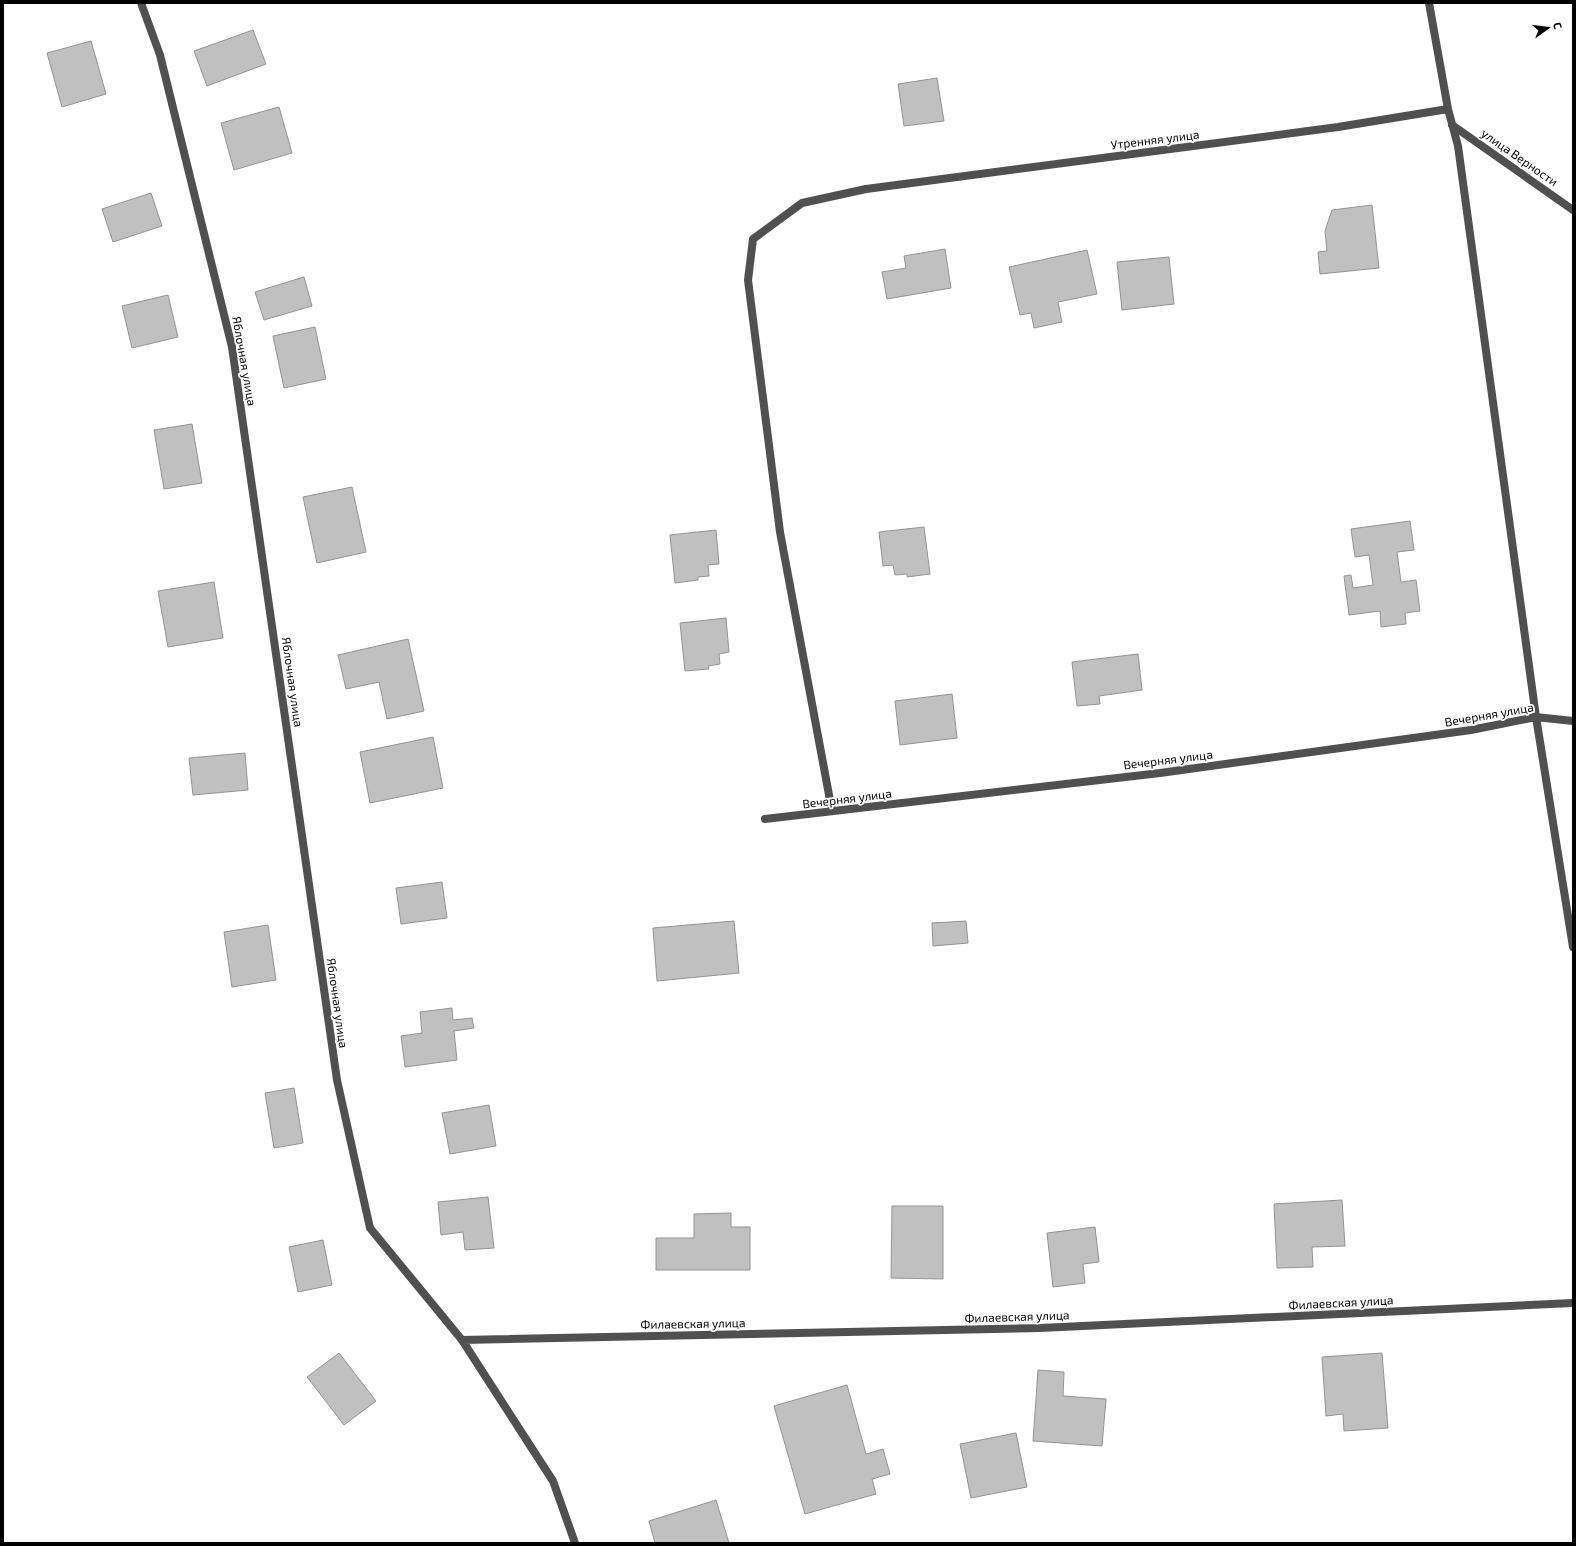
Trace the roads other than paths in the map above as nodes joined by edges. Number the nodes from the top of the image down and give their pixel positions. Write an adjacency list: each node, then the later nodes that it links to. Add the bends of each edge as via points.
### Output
1 (141, 3): 12 (street, Яблочная улица, via 160,55 232,347 337,1080 370,1228)
2 (1429, 3): 3 (street)
3 (1448, 109): 4 (street); 8 (street, Утренняя улица, via 1338,127 866,188 802,203 754,239 748,280 780,532)
4 (1452, 125): 5 (street, улица Верности); 6 (street, via 1458,146)
5 (1573, 210)
6 (1536, 717): 7 (street, Вечерняя улица); 8 (street, Вечерняя улица, via 1470,730 1168,772); 10 (street)
7 (1573, 720)
8 (832, 811): 9 (street, Вечерняя улица)
9 (765, 819)
10 (1573, 947)
11 (1573, 1303): 12 (street, Филаевская улица, via 1040,1328)
12 (462, 1340): 13 (street, Яблочная улица, via 553,1480)
13 (575, 1543)

